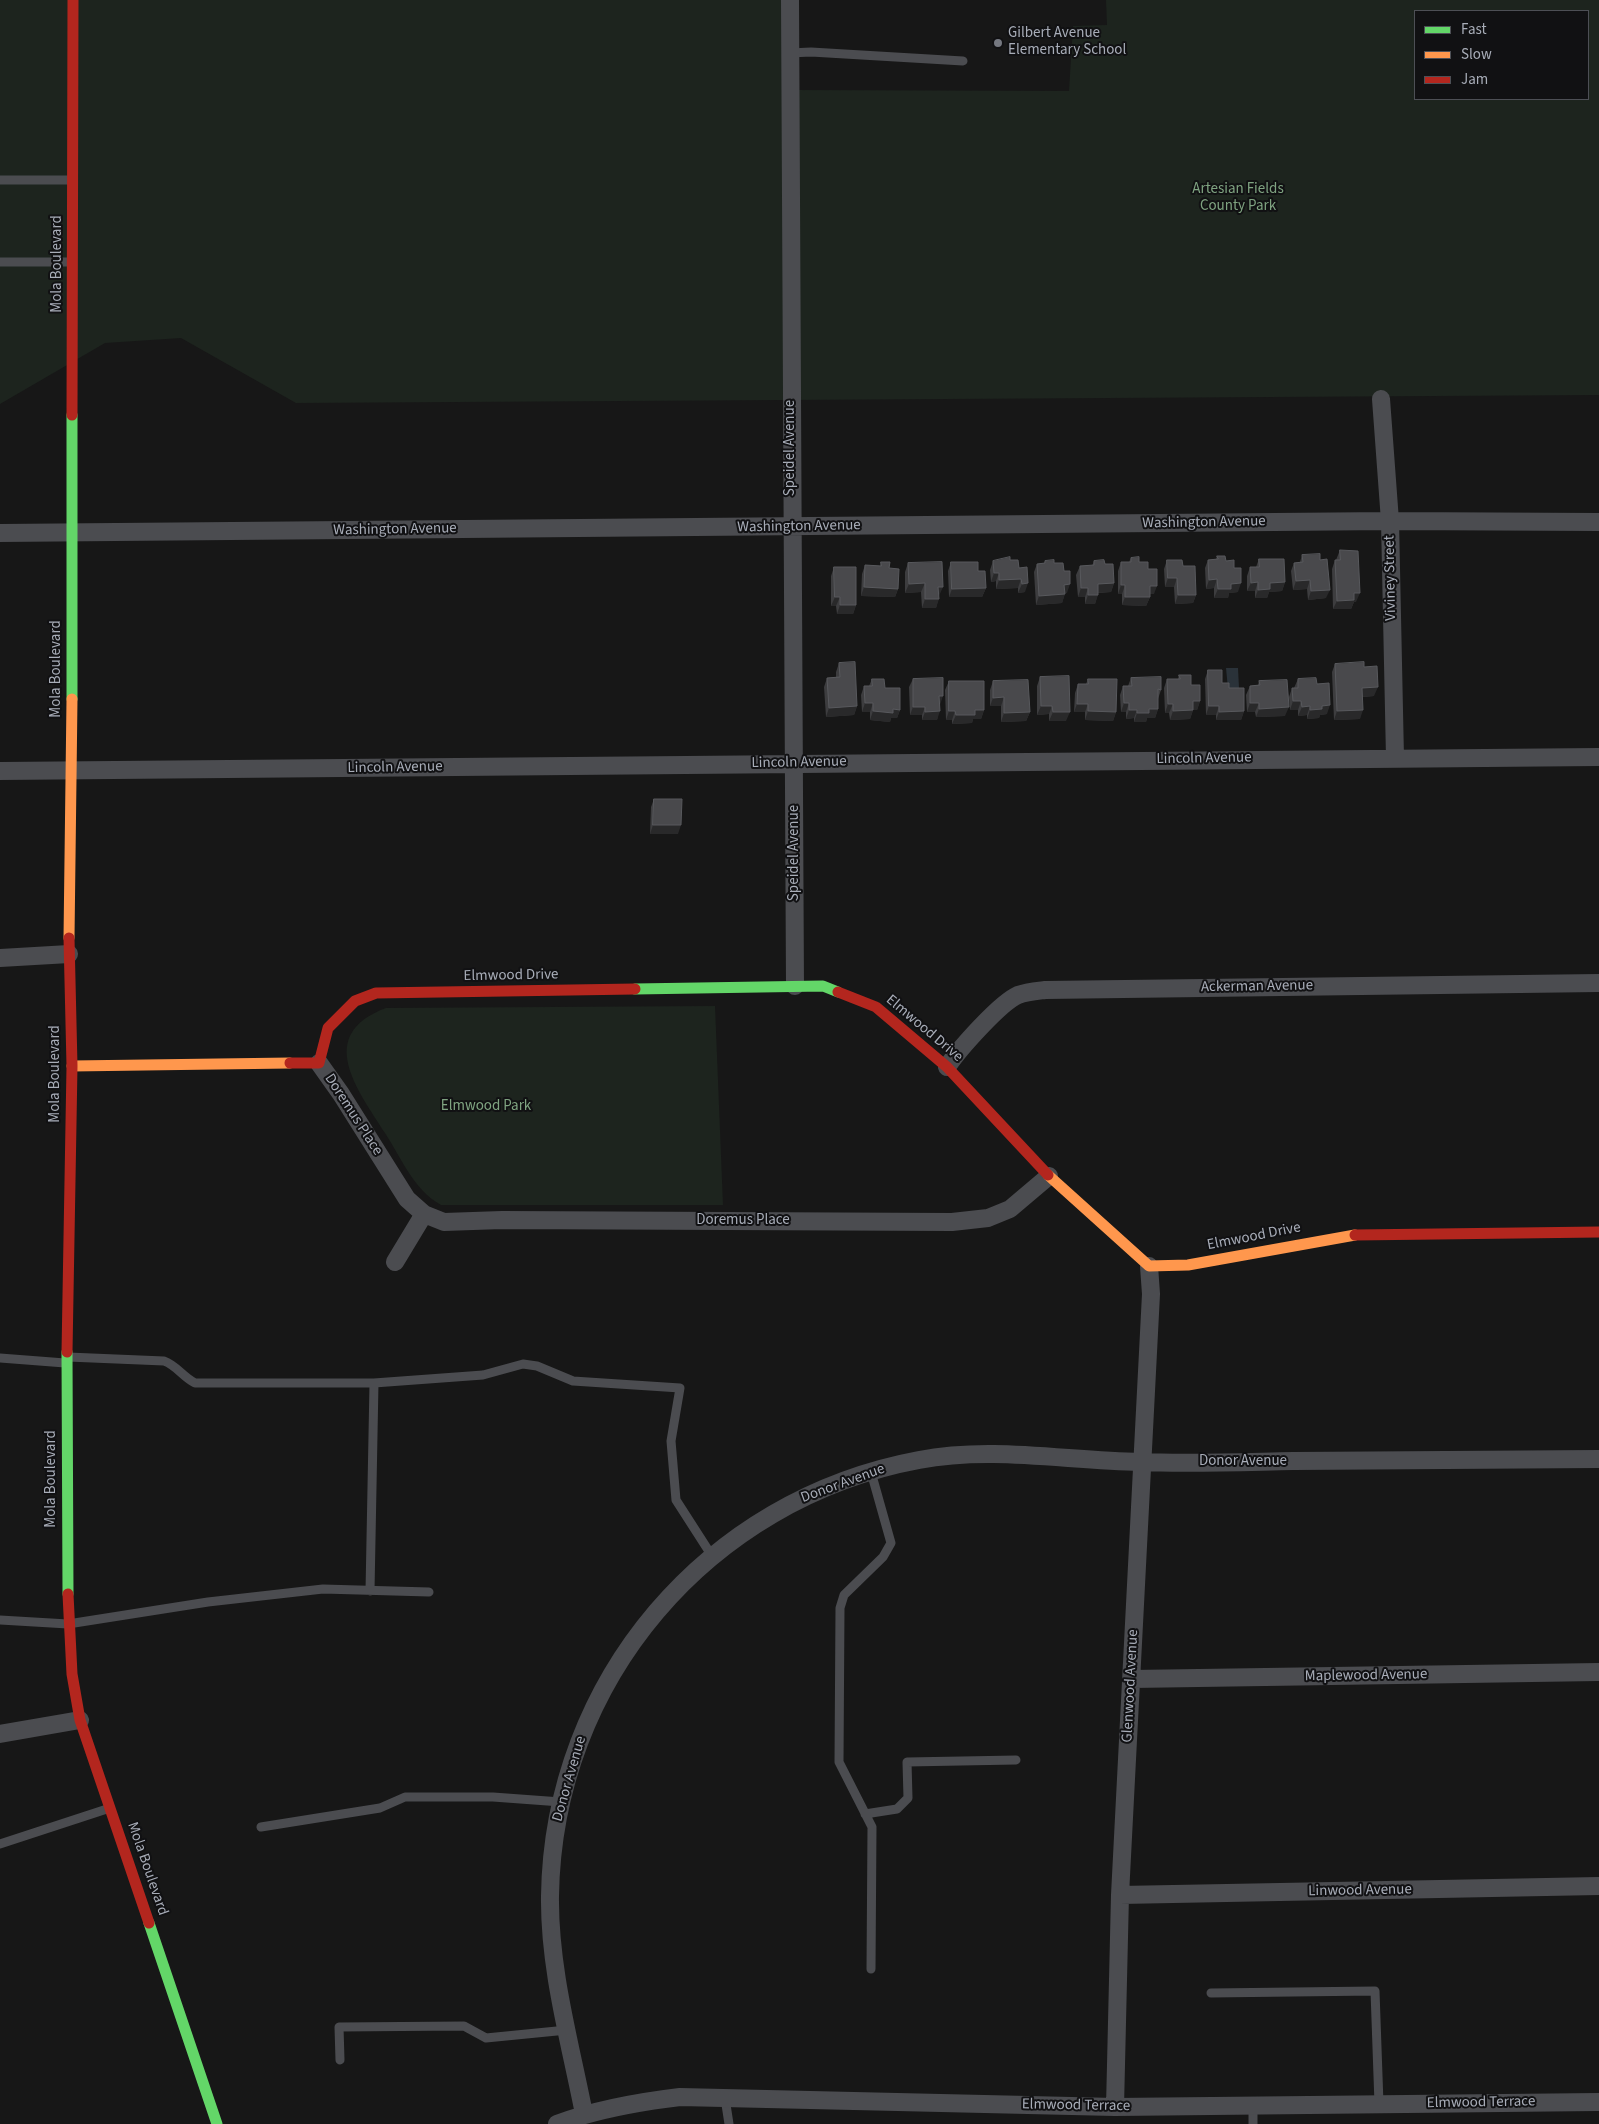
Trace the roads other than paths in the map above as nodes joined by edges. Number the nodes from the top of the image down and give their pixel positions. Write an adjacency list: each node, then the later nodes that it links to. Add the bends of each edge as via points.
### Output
1 (73, 0): 6 (street, Mola Boulevard)
2 (790, 0): 3 (street, Speidel Avenue)
3 (790, 53): 4 (lane); 12 (street, Speidel Avenue)
4 (963, 61)
5 (0, 180): 6 (lane)
6 (73, 180): 8 (street, Mola Boulevard)
7 (0, 262): 8 (lane)
8 (73, 262): 14 (street, Mola Boulevard)
9 (1380, 399): 10 (street, Viviney Street)
10 (1390, 521): 11 (street, Washington Avenue); 12 (street, Washington Avenue); 16 (street, Viviney Street)
11 (1599, 522)
12 (791, 527): 14 (street, Washington Avenue); 17 (street, Speidel Avenue)
13 (0, 533): 14 (street, Washington Avenue)
14 (72, 533): 19 (street, Mola Boulevard)
15 (1599, 757): 16 (street, Lincoln Avenue)
16 (1395, 758): 17 (street, Lincoln Avenue)
17 (794, 763): 19 (street, Lincoln Avenue); 23 (street, Speidel Avenue)
18 (0, 771): 19 (street, Lincoln Avenue)
19 (72, 771): 20 (street, Mola Boulevard)
20 (69, 954): 21 (street); 25 (street, Mola Boulevard)
21 (0, 958)
22 (1599, 983): 26 (street, Ackerman Avenue, via 1045,990 1018,995 960,1047)
23 (795, 986): 24 (street, Elmwood Drive, via 376,993 355,1001 328,1028); 26 (street, Elmwood Drive, via 823,986 876,1007)
24 (319, 1063): 25 (street); 28 (street, Doremus Place, via 407,1199)
25 (72, 1066): 33 (street, Mola Boulevard)
26 (947, 1066): 27 (street, Elmwood Drive)
27 (1049, 1176): 28 (street, Doremus Place, via 1010,1209 988,1218 952,1222 444,1222); 31 (street, Elmwood Drive)
28 (424, 1214): 30 (street)
29 (1599, 1232): 31 (street, Elmwood Drive, via 1346,1235 1188,1265)
30 (395, 1262)
31 (1149, 1266): 36 (street, Glenwood Avenue)
32 (0, 1358): 33 (lane)
33 (67, 1360): 34 (lane, via 164,1361 195,1383); 42 (street, Mola Boulevard)
34 (374, 1383): 38 (lane, via 482,1375 523,1364 537,1366 572,1381 680,1388 671,1442 676,1500); 39 (lane)
35 (1599, 1459): 36 (street, Donor Avenue)
36 (1140, 1462): 37 (street, Donor Avenue, via 969,1454 923,1459); 44 (street, Glenwood Avenue)
37 (871, 1472): 38 (street, Donor Avenue, via 840,1481 797,1500 756,1523); 50 (lane, via 891,1543 883,1558 844,1596 840,1608 839,1762)
38 (712, 1556): 48 (street, Donor Avenue, via 657,1610 628,1647 587,1722 570,1766)
39 (370, 1591): 40 (lane); 42 (lane, via 323,1589 208,1602)
40 (429, 1592)
41 (0, 1620): 42 (lane)
42 (68, 1624): 45 (street, Mola Boulevard)
43 (1599, 1672): 44 (street, Maplewood Avenue)
44 (1132, 1679): 54 (street, Glenwood Avenue)
45 (80, 1720): 46 (street); 49 (street, Mola Boulevard)
46 (0, 1734)
47 (1016, 1760): 50 (lane, via 907,1762 908,1798 897,1809)
48 (561, 1802): 51 (lane, via 493,1797 405,1797 380,1808); 57 (street, Donor Avenue, via 550,1897 552,1944)
49 (110, 1808): 52 (lane); 65 (street, Mola Boulevard)
50 (865, 1814): 55 (lane, via 872,1827)
51 (261, 1827)
52 (0, 1844)
53 (1599, 1886): 54 (street, Linwood Avenue)
54 (1120, 1895): 63 (street, Glenwood Avenue)
55 (871, 1969)
56 (1211, 1993): 61 (lane, via 1374,1991)
57 (567, 2030): 58 (lane, via 486,2038 464,2026 339,2027); 64 (street, Donor Avenue)
58 (340, 2060)
59 (725, 2098): 63 (street, Elmwood Terrace); 64 (street, Elmwood Terrace, via 680,2097); 67 (lane)
60 (1599, 2102): 61 (street, Elmwood Terrace)
61 (1379, 2104): 62 (street, Elmwood Terrace)
62 (1253, 2105): 63 (street, Elmwood Terrace); 68 (lane)
63 (1115, 2107)
64 (584, 2114): 66 (street, Elmwood Terrace)
65 (217, 2124)
66 (557, 2124)
67 (729, 2124)
68 (1253, 2124)

